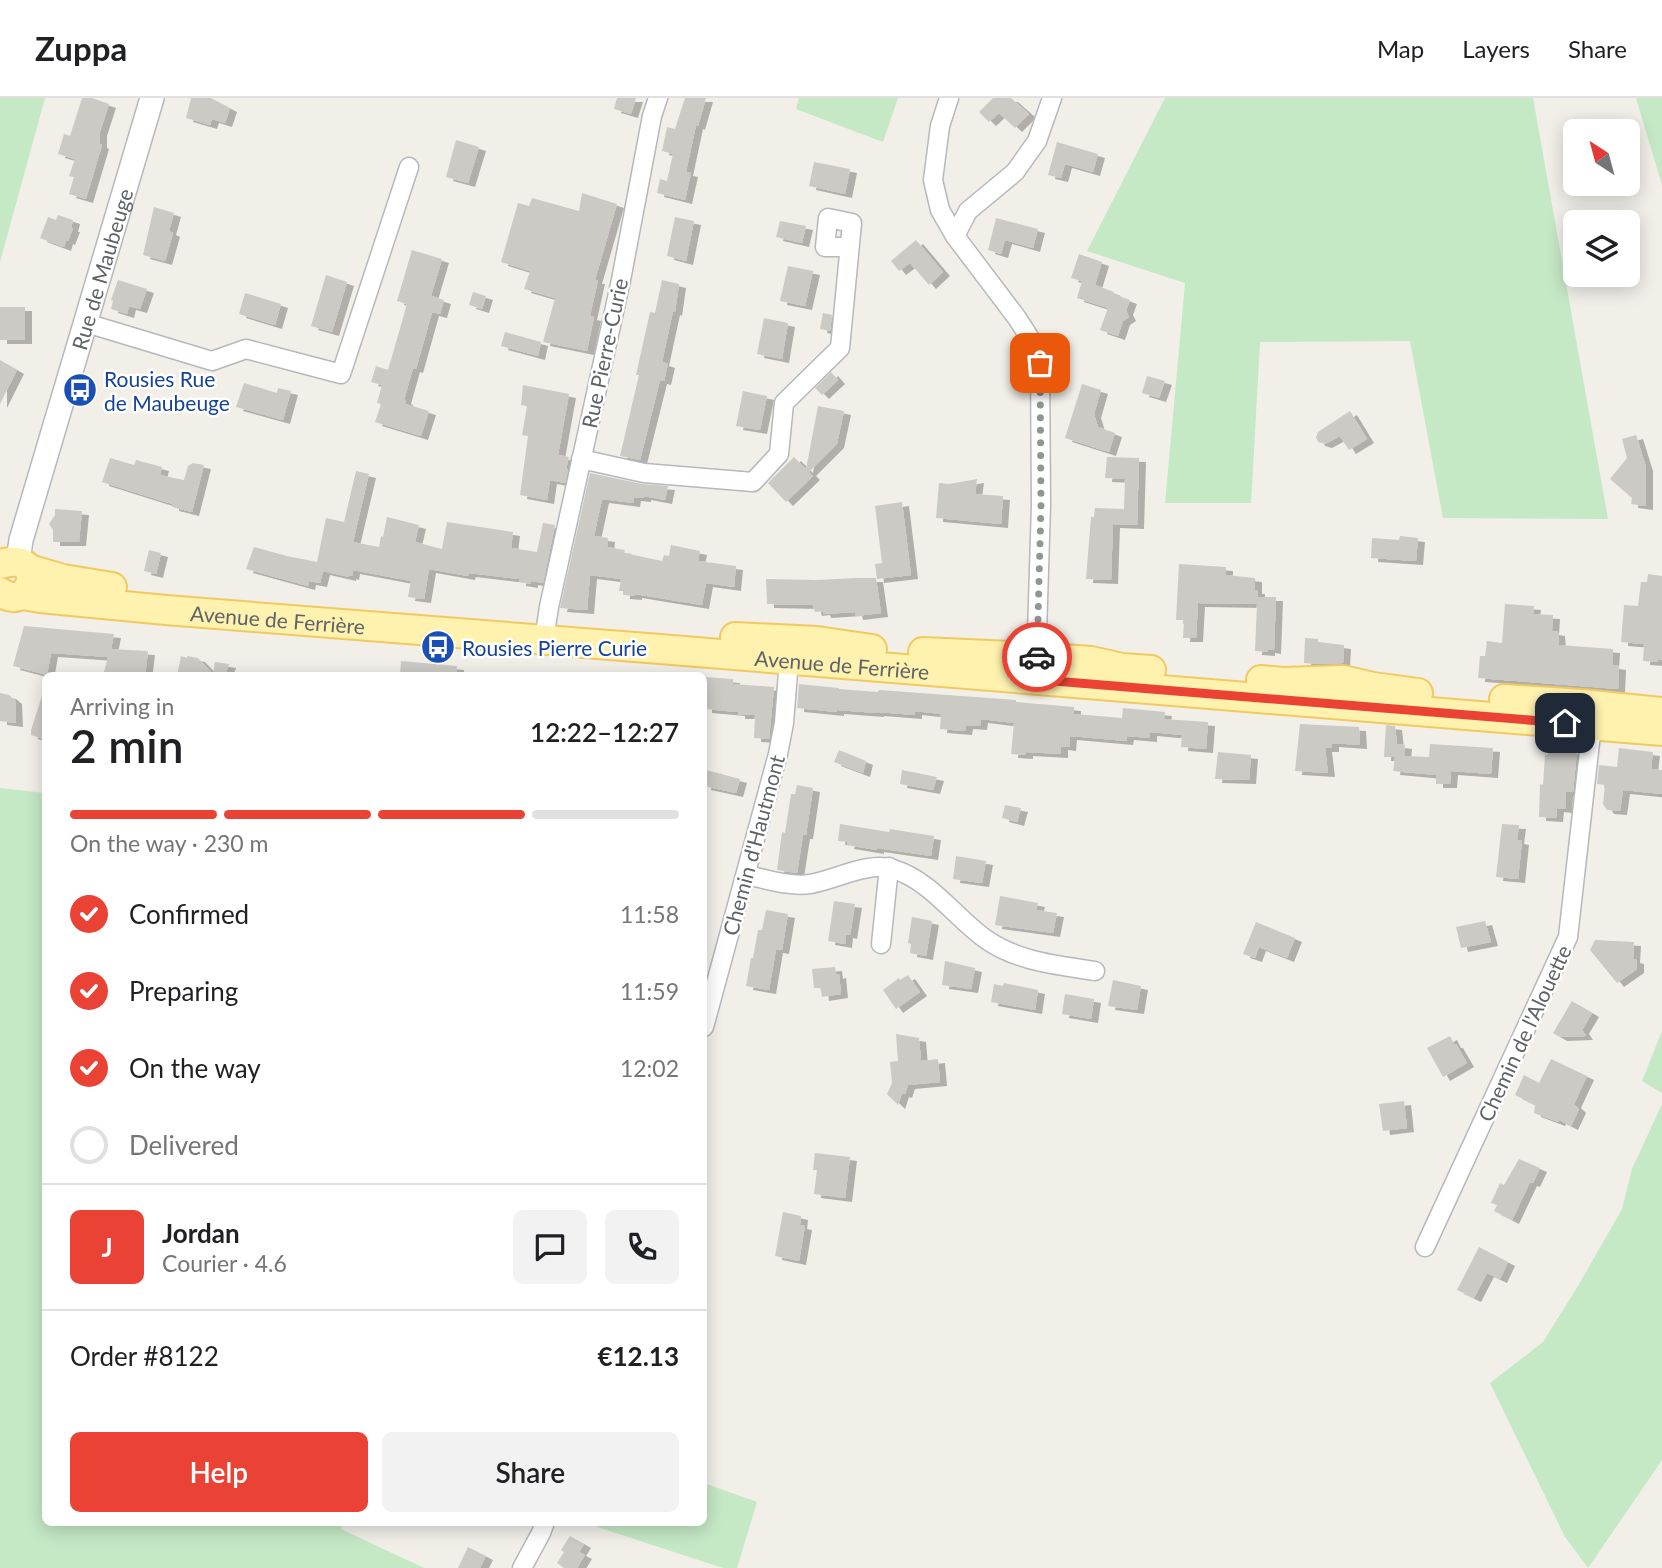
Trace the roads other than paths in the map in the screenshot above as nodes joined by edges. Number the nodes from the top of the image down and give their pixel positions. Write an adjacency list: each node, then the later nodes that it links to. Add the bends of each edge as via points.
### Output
1 (152, 98): 8 (street, Rue de Maubeuge)
2 (658, 98): 9 (street, Rue Pierre-Curie)
3 (950, 98): 6 (street, via 940,126 933,180 940,210)
4 (1052, 98): 6 (street, via 1037,141 1015,172 968,211)
5 (409, 167): 8 (street, via 341,374 246,349 212,361)
6 (955, 236): 13 (street, via 1017,318 1040,363)
7 (849, 247): 9 (street, via 840,348 784,403 779,454 753,482 644,473)
8 (86, 323): 10 (street, Rue de Maubeuge)
9 (581, 460): 11 (street, Rue Pierre-Curie)
10 (8, 578): 11 (main road, Avenue de Ferrière, via 40,598 153,609)
11 (547, 623): 12 (main road, Avenue de Ferrière); 12 (main road, Avenue de Ferrière, via 769,639)
12 (797, 650): 13 (main road, Avenue de Ferrière); 18 (street, Chemin d'Hautmont, via 778,754)
13 (1039, 670): 15 (main road, Avenue de Ferrière, via 1091,661 1215,676 1343,680 1404,692)
14 (1662, 712): 15 (main road, Avenue de Ferrière)
15 (1593, 713): 16 (main road, Avenue de Ferrière); 22 (street, Chemin de l'Alouette, via 1568,937)
16 (1662, 731)
17 (889, 867): 18 (street, via 806,885); 19 (street); 20 (street, via 923,884 987,940 1008,952)
18 (746, 874): 21 (street, Chemin d'Hautmont)
19 (881, 944)
20 (1095, 971)
21 (707, 1016)
22 (1425, 1247)
23 (544, 1526): 24 (street)
24 (522, 1568)

